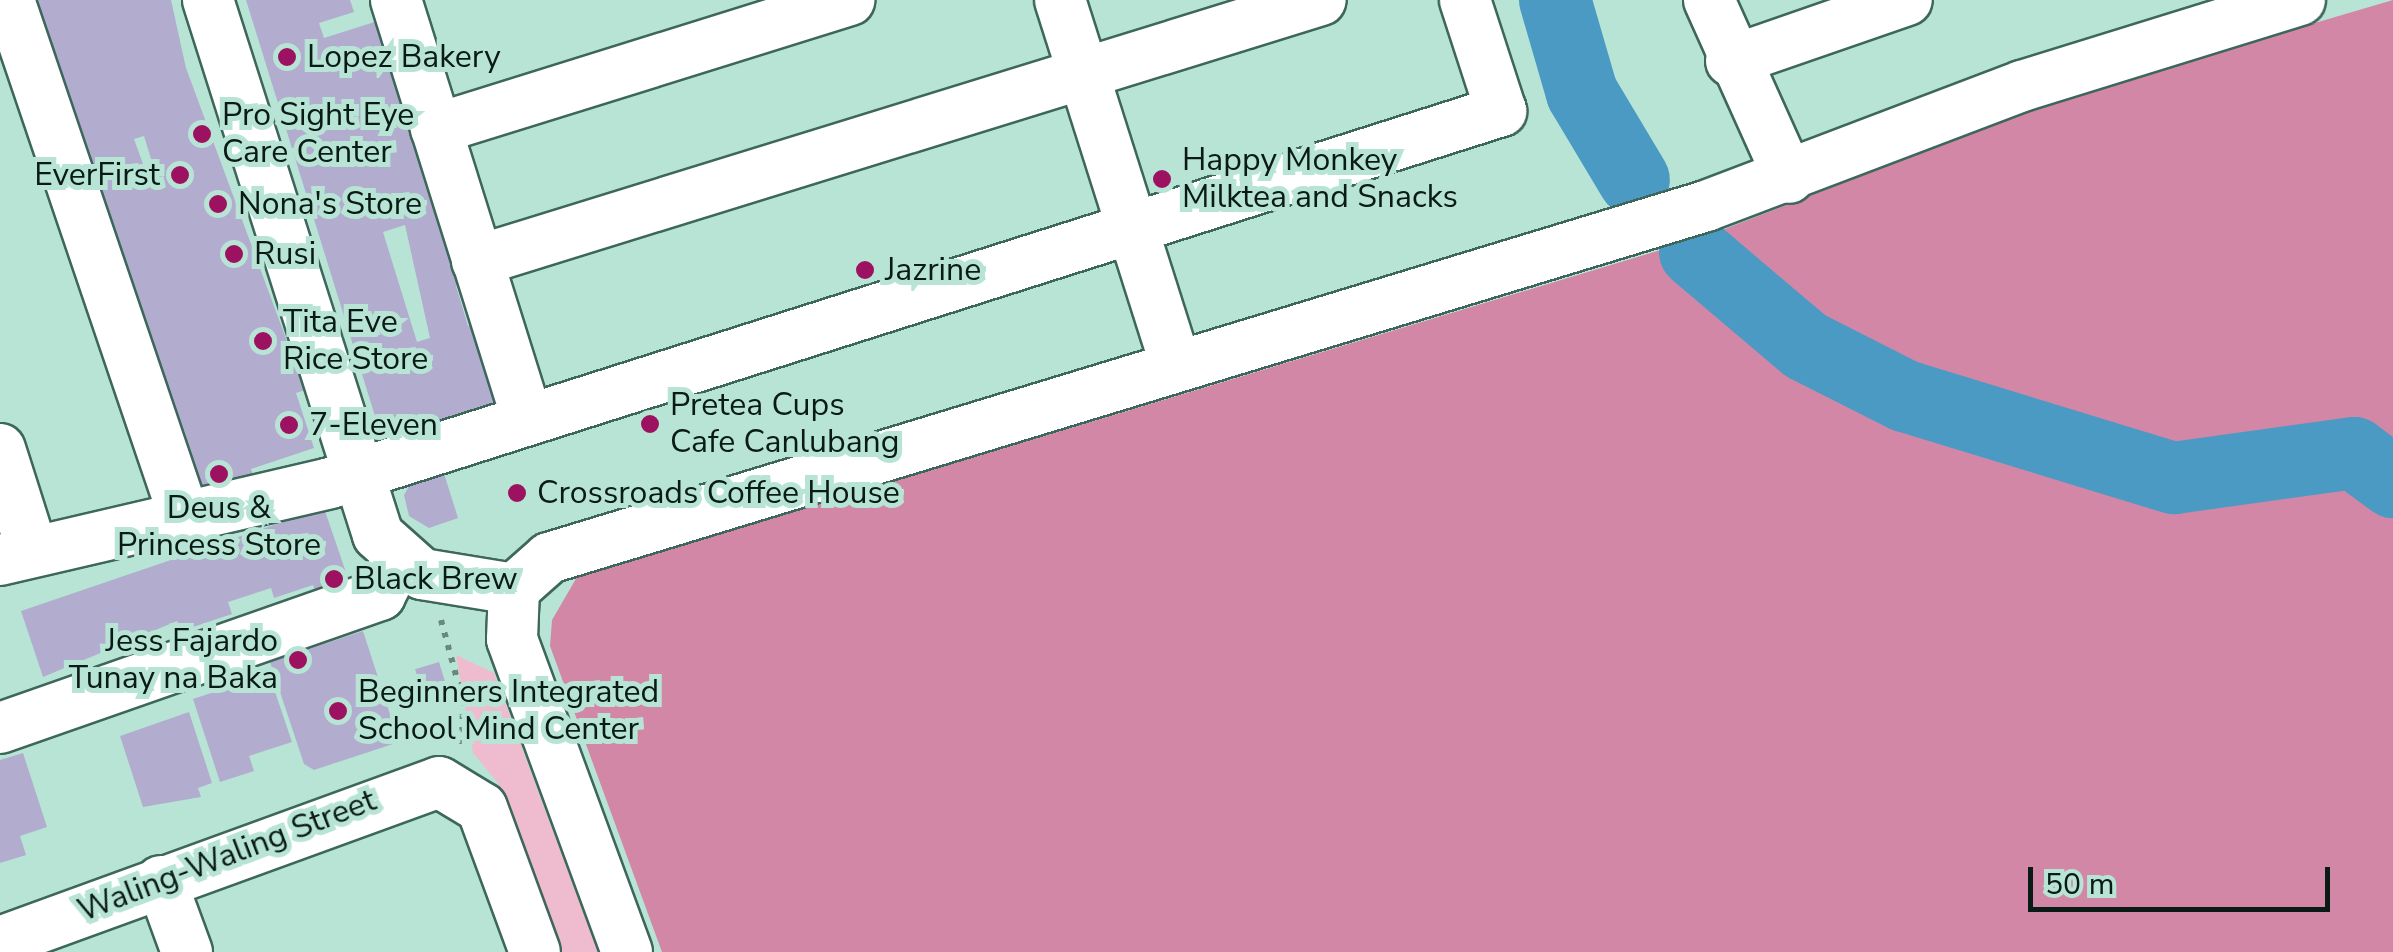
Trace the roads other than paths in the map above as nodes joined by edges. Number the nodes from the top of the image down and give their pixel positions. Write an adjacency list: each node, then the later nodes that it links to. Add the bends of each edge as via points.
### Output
1 (8, 0): 22 (street)
2 (208, 0): 21 (street)
3 (849, 0): 11 (street)
4 (1060, 0): 13 (street)
5 (1321, 0): 13 (street)
6 (1465, 0): 16 (street, via 1500,111)
7 (1709, 0): 12 (street)
8 (1907, 0): 12 (street)
9 (2300, 0): 15 (street, via 2037,81)
10 (399, 1): 14 (street)
11 (781, 10): 14 (street)
12 (1732, 62): 15 (street)
13 (1083, 74): 16 (street); 17 (street)
14 (436, 129): 17 (street)
15 (1789, 178): 18 (street)
16 (1132, 228): 18 (street); 19 (street)
17 (477, 262): 19 (street)
18 (1175, 362): 25 (street, via 549,558)
19 (526, 419): 21 (street)
20 (0, 449): 23 (street)
21 (356, 474): 22 (street); 24 (street)
22 (183, 512): 23 (street)
23 (16, 555)
24 (397, 560): 25 (street, via 435,577); 26 (street, via 380,595)
25 (514, 589): 31 (street, via 515,650)
26 (0, 728)
27 (161, 881): 28 (street, Waling-Waling Street); 29 (street); 30 (street, Waling-Waling Street, via 418,784 456,785 482,808)
28 (0, 942)
29 (187, 952)
30 (535, 952)
31 (627, 952)

